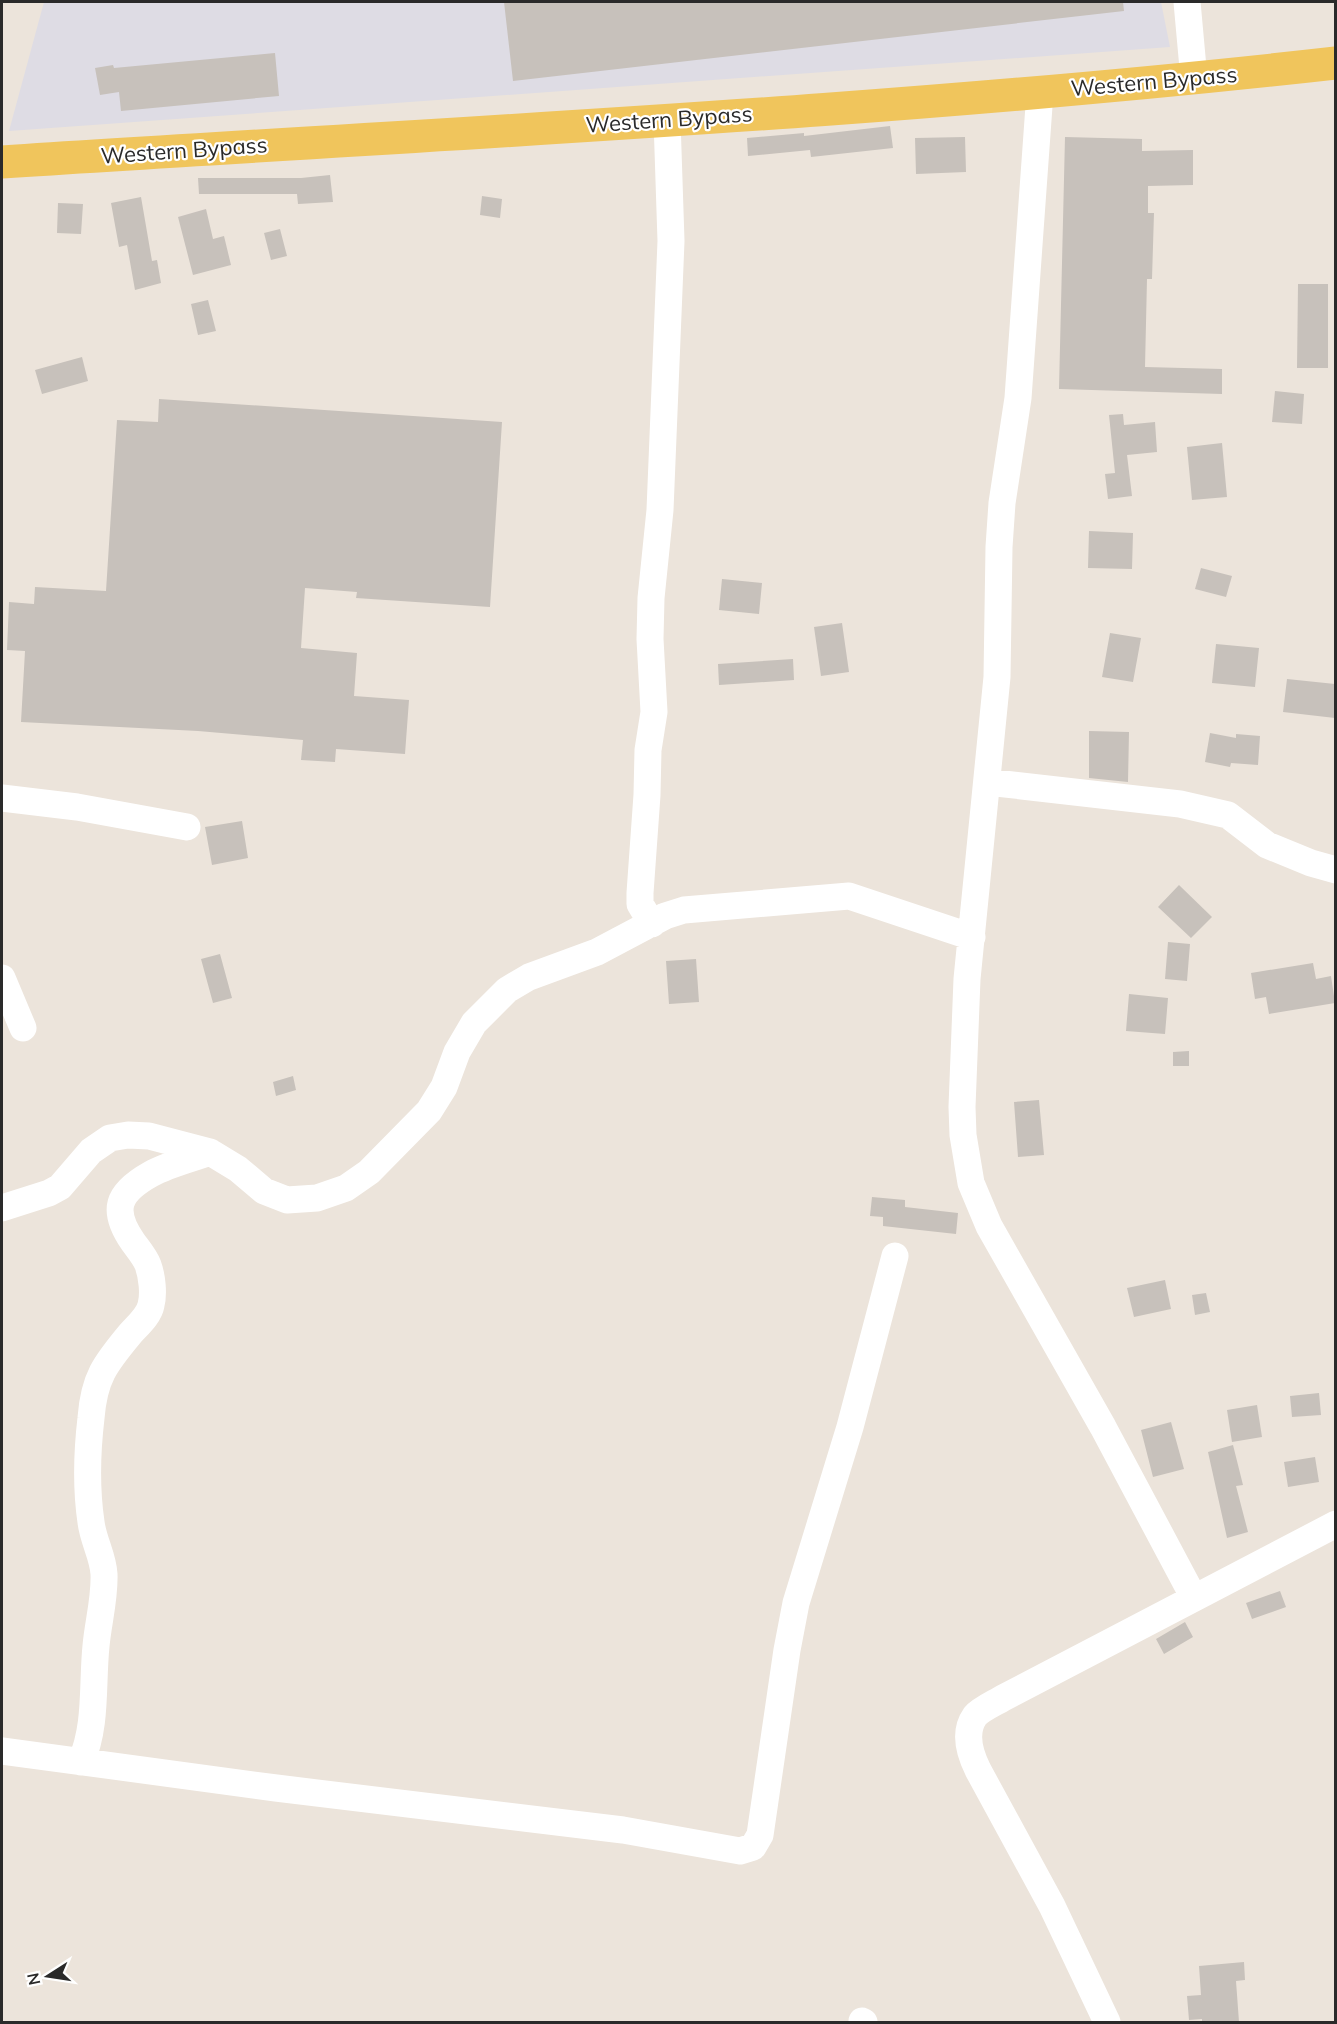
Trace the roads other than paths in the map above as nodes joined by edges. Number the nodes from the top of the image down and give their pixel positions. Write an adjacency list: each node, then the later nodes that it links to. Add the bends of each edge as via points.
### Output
1 (1187, 2): 3 (street)
2 (1335, 63): 3 (main road, Western Bypass)
3 (1194, 79): 4 (main road, Western Bypass)
4 (1040, 92): 5 (main road, Western Bypass); 7 (street, via 1018,398 1001,514 998,657)
5 (667, 120): 6 (main road, Western Bypass); 11 (street, via 671,241 660,510 651,598 654,712 648,750 640,893 640,904)
6 (4, 160)
7 (987, 782): 10 (street, via 1180,804 1228,815 1267,845); 12 (street)
8 (2, 798): 9 (street)
9 (186, 827)
10 (1335, 870)
11 (652, 924): 12 (street, via 684,910 849,896); 15 (street, via 507,990 474,1023 429,1111 369,1172 346,1188 317,1198 287,1200 264,1191)
12 (972, 937): 19 (street, via 962,1107 971,1183 993,1234)
13 (2, 978): 14 (street)
14 (23, 1028)
15 (210, 1152): 16 (street, via 149,1136 110,1138 91,1151 60,1186); 21 (street, via 152,1173 131,1188 119,1208 128,1236 148,1264 152,1292 145,1318 98,1376 91,1417 91,1523 105,1576 92,1721)
16 (2, 1208)
17 (895, 1256): 21 (street, via 850,1427 796,1603 760,1835 753,1847 740,1851 623,1830)
18 (1335, 1524): 19 (street)
19 (1194, 1598): 22 (street, via 1003,1698 976,1715 968,1734 978,1770 1052,1906)
20 (2, 1751): 21 (street)
21 (81, 1762)
22 (1107, 2022)

